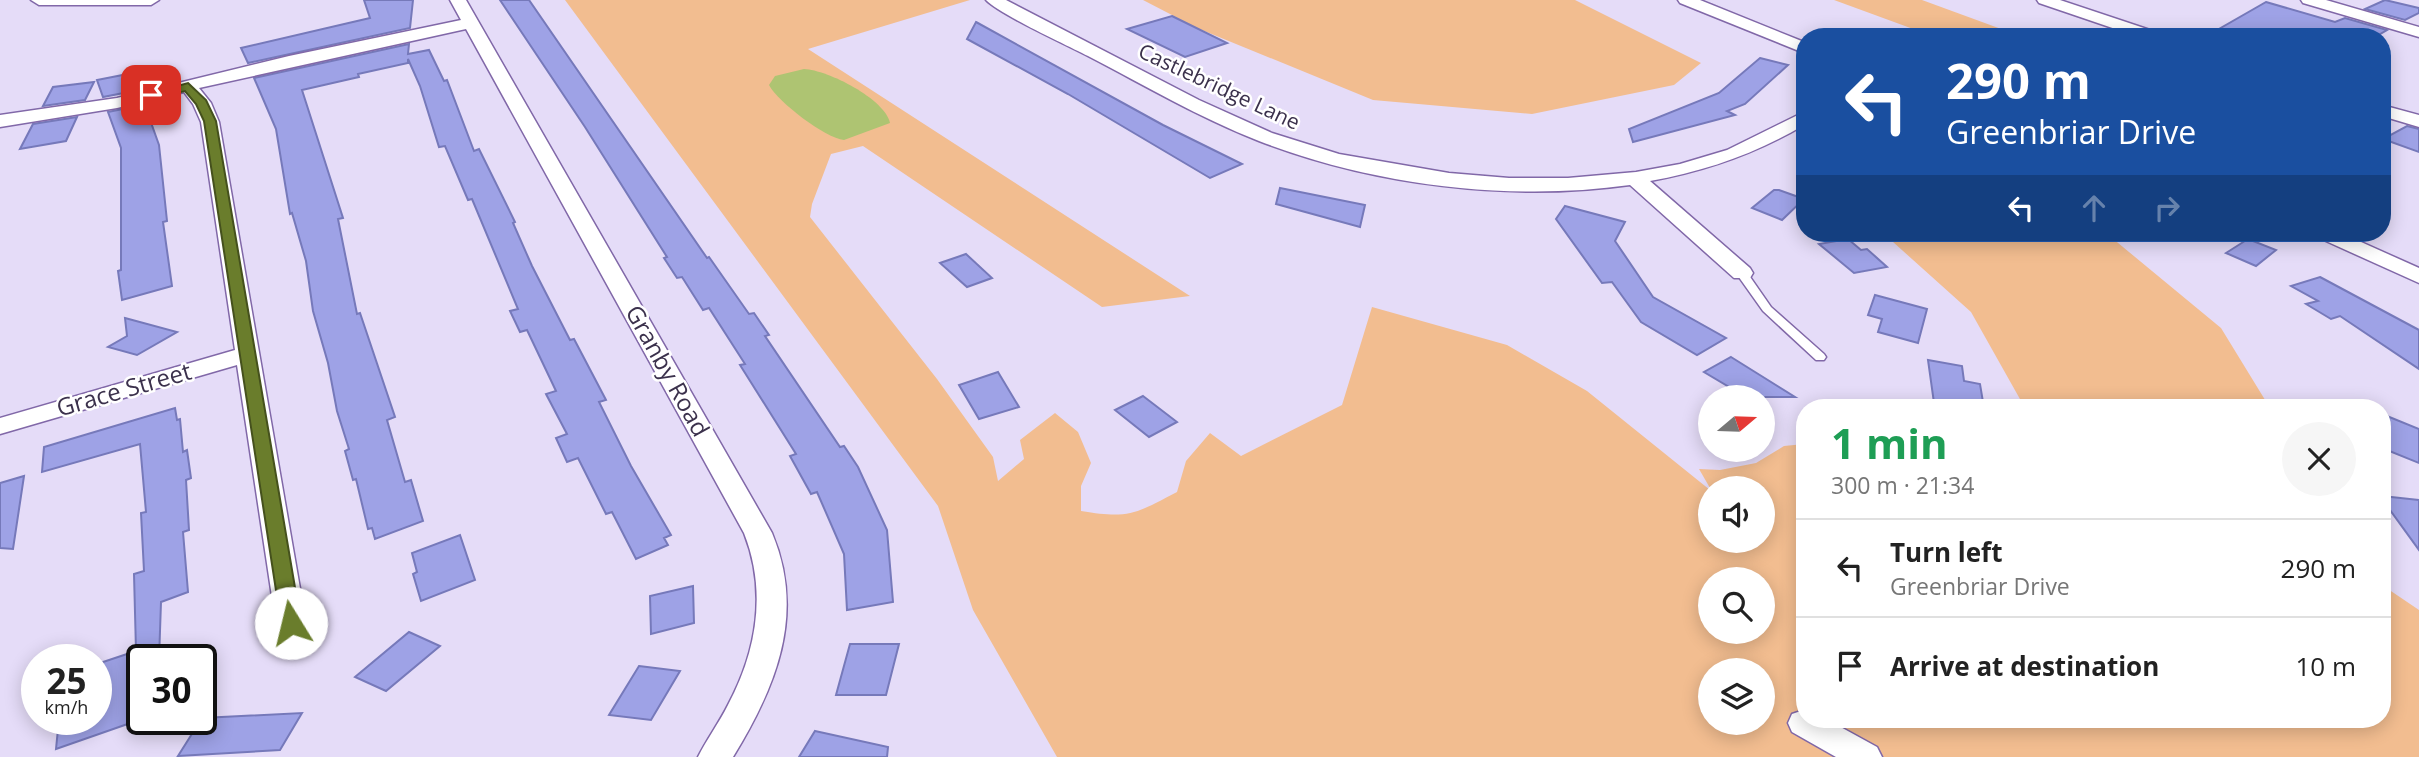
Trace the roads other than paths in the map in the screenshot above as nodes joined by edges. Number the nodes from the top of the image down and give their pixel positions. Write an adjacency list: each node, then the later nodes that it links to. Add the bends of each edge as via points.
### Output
1 (39, 0): 2 (street)
2 (151, 0)
3 (458, 0): 8 (street, Granby Road)
4 (994, 0): 17 (street, Castlebridge Lane, via 1177,96 1317,154 1466,180 1539,184)
5 (1686, 0): 11 (street)
6 (2045, 0): 9 (street)
7 (2309, 0): 10 (street)
8 (471, 23): 12 (street); 26 (street, Granby Road, via 758,533 769,564 773,599 755,686)
9 (2130, 28)
10 (2419, 32)
11 (1796, 45)
12 (188, 86): 14 (street, via 96,108); 21 (street, via 210,121)
13 (2391, 113): 15 (street)
14 (0, 121)
15 (2419, 121)
16 (1796, 123): 17 (street, Castlebridge Lane, via 1733,154)
17 (1633, 177): 19 (street)
18 (2344, 242): 20 (street)
19 (1741, 273): 22 (lane, via 1768,309)
20 (2419, 276)
21 (248, 354): 23 (street, Grace Street); 24 (street)
22 (1821, 357)
23 (0, 426)
24 (291, 623)
25 (1813, 728): 27 (street)
26 (715, 757)
27 (1865, 757)

